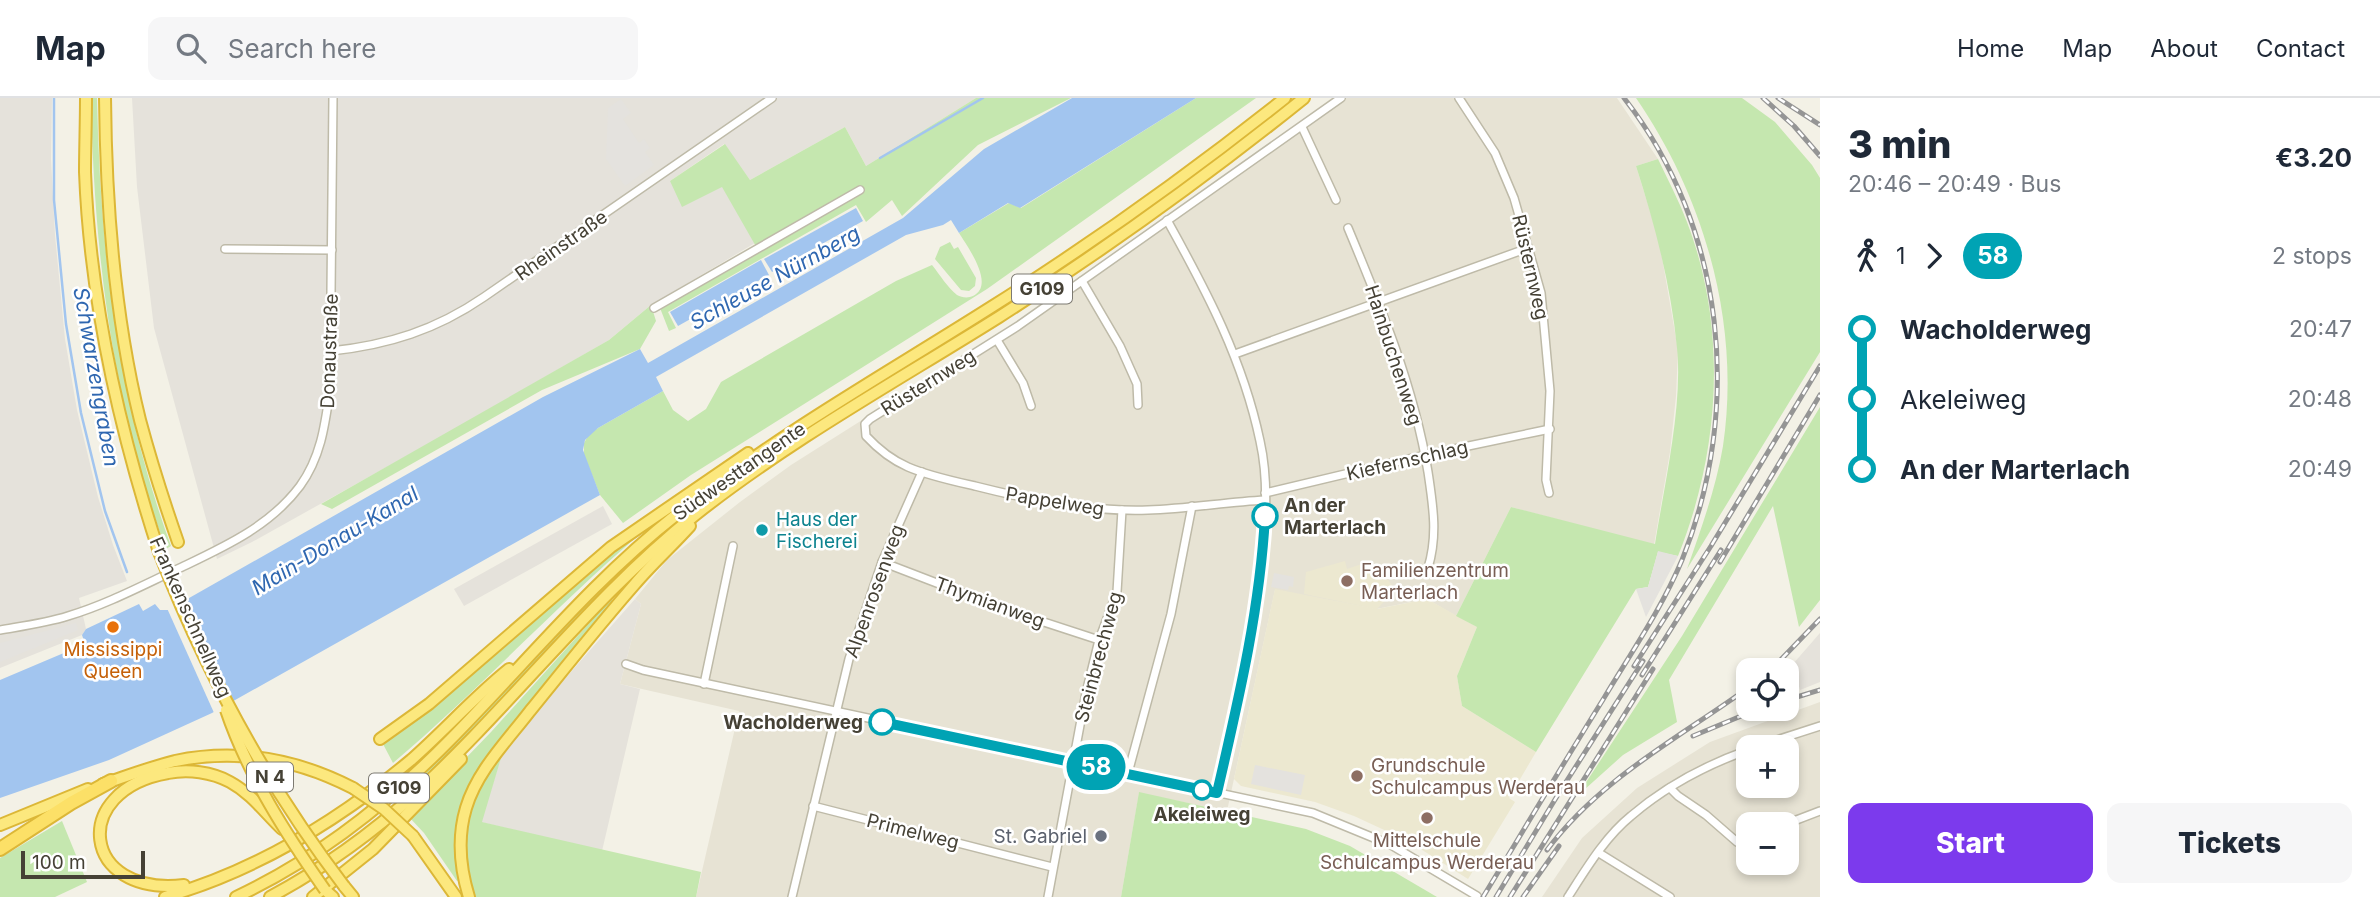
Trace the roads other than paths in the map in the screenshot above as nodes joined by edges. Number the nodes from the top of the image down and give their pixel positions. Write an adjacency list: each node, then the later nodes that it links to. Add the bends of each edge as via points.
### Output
1 (86, 98): 43 (highway, Frankenschnellweg / N 4, bridge, via 85,171 92,259 120,423 159,552)
2 (105, 98): 35 (highway, Frankenschnellweg, via 110,229 123,335 140,419)
3 (333, 98): 16 (street, Donaustraße)
4 (772, 98): 21 (street, Rheinstraße, via 450,318 368,347)
5 (1285, 98): 27 (highway, Südwesttangente / G109, via 1060,262)
6 (1304, 98): 32 (highway, Südwesttangente / G109, via 1077,265)
7 (1341, 98): 9 (street, Rüsternweg)
8 (1459, 98): 14 (street, Rüsternweg, via 1495,153)
9 (1302, 127): 11 (street); 12 (street, Rüsternweg)
10 (860, 190): 19 (street)
11 (1336, 200)
12 (1167, 220): 17 (street, Rüsternweg); 22 (street)
13 (1348, 228): 18 (street, Hainbuchenweg)
14 (1528, 248): 18 (street); 26 (street, Rüsternweg, via 1541,293 1547,341)
15 (225, 249): 16 (street)
16 (332, 250): 21 (street, Donaustraße)
17 (1082, 281): 20 (street, Rüsternweg); 23 (street, via 1126,359 1137,384)
18 (1379, 302): 22 (street); 28 (street, Hainbuchenweg, via 1408,383)
19 (654, 309)
20 (997, 340): 24 (street, Rüsternweg); 25 (street, Rüsternweg, via 870,419)
21 (331, 351): 39 (street, Donaustraße, via 330,390 318,452 301,484 274,515 247,534 114,599 66,616)
22 (1235, 354): 31 (street, via 1261,443)
23 (1138, 405)
24 (1031, 406)
25 (865, 428): 29 (street, Pappelweg, via 866,436 887,456)
26 (1550, 429): 28 (street, Kiefernschlag); 30 (street, Rüsternweg)
27 (776, 442): 41 (highway, Südwesttangente / G109, via 645,541); 49 (highway, via 758,446 631,532 429,704)
28 (1425, 455): 31 (street, Kiefernschlag); 38 (street, Hainbuchenweg, via 1435,517)
29 (922, 472): 34 (street, Pappelweg, via 1014,496); 37 (street, Alpenrosenweg)
30 (1549, 493)
31 (1265, 496): 33 (street, Pappelweg); 55 (street, via 1261,565 1247,658)
32 (715, 500): 46 (highway, Südwesttangente / G109, via 617,584); 75 (highway, via 591,635 478,781 466,807 460,845)
33 (1192, 506): 34 (street, Pappelweg); 52 (street, via 1171,614)
34 (1122, 510): 40 (street, Steinbrechweg, via 1117,592)
35 (178, 542)
36 (733, 546): 44 (street)
37 (882, 562): 40 (street, Thymianweg); 45 (street, Alpenrosenweg)
38 (1428, 568)
39 (0, 629)
40 (1099, 640): 51 (street, Steinbrechweg)
41 (537, 647): 65 (highway, via 372,792 283,848); 70 (highway, Südwesttangente / G109, via 444,746 367,814 297,864)
42 (625, 664): 44 (street)
43 (218, 684): 60 (highway, bridge, via 243,751); 73 (highway, Frankenschnellweg / N 4, bridge, via 284,800)
44 (704, 684): 45 (street)
45 (835, 712): 51 (street); 56 (street)
46 (492, 717): 71 (highway, Südwesttangente / G109, via 380,824); 72 (highway, via 421,802)
47 (1820, 726): 48 (street)
48 (1792, 735)
49 (380, 740)
50 (1736, 755): 54 (street)
51 (1073, 762): 52 (street); 64 (street, Steinbrechweg)
52 (1128, 773): 55 (street)
53 (111, 782): 59 (highway); 62 (highway); 74 (highway, bridge, via 175,761 210,756 240,755 317,771 353,788 413,836)
54 (1670, 788): 61 (street); 63 (street, via 1630,817)
55 (1217, 793): 68 (street, via 1313,813 1347,825 1391,845)
56 (813, 806): 64 (street, Primelweg); 67 (street)
57 (1820, 811): 58 (street)
58 (1799, 819)
59 (0, 825)
60 (282, 829): 65 (highway, via 254,799 230,782 205,773 156,775 117,796 107,809 100,835 102,852 112,869 144,888); 66 (highway, bridge)
61 (1736, 841)
62 (0, 849)
63 (1599, 853): 77 (street); 78 (street)
64 (1052, 867): 76 (street, Steinbrechweg)
65 (211, 880): 69 (highway)
66 (329, 895)
67 (795, 896)
68 (1477, 896)
69 (165, 897)
70 (236, 897)
71 (270, 897)
72 (313, 897)
73 (353, 897)
74 (456, 897)
75 (469, 897)
76 (1048, 897)
77 (1568, 897)
78 (1670, 897)

